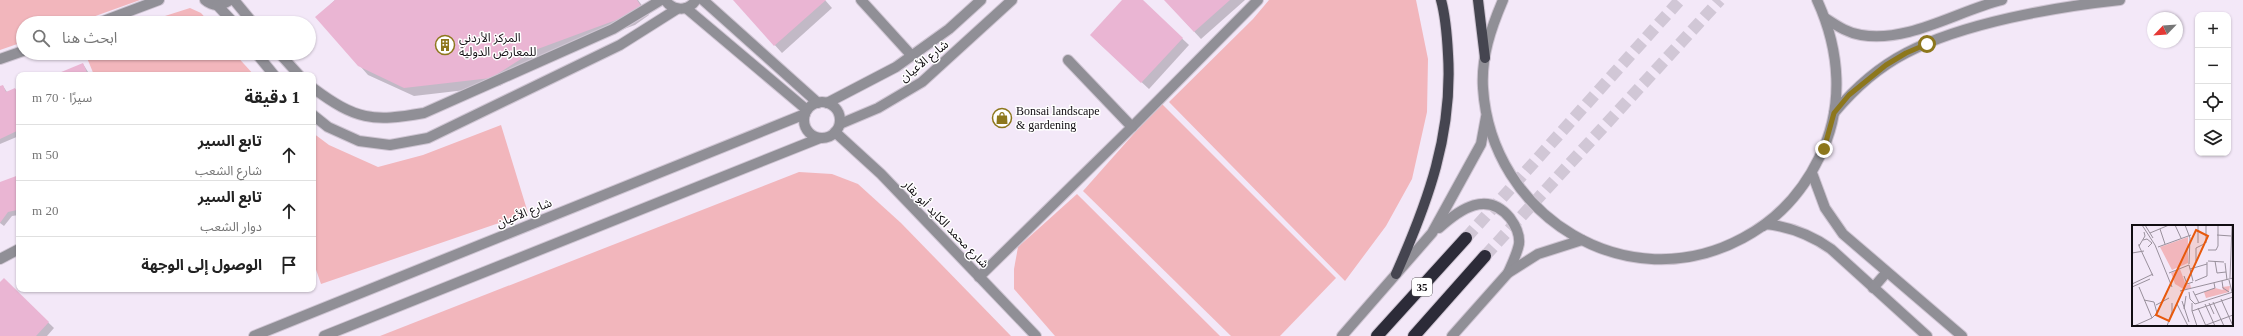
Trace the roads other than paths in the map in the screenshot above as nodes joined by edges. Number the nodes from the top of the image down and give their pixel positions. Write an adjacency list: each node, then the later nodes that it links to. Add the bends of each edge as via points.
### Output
1 (160, 0): 21 (street)
2 (205, 0): 19 (street)
3 (230, 0): 19 (street, via 226,4)
4 (234, 0): 23 (street)
5 (661, 0): 34 (street, via 613,29 424,113 393,118 362,116 335,104)
6 (665, 0): 20 (street, via 669,5)
7 (696, 0): 20 (street)
8 (703, 0): 35 (street)
9 (861, 0): 26 (street)
10 (981, 0): 26 (street, شارع الأعيان, via 949,29)
11 (1012, 0): 41 (street, شارع الأعيان, via 922,82)
12 (1258, 0): 40 (street)
13 (1441, 0): 53 (main road, via 1446,19 1449,72 1446,129 1431,186)
14 (1478, 0): 27 (main road)
15 (1503, 0): 27 (street, via 1492,25)
16 (1817, 0): 24 (street)
17 (2002, 0): 24 (street, via 1913,30 1879,36 1860,35 1845,30)
18 (2120, 0): 37 (street, via 2090,3 2019,17 1981,26 1927,44 1906,53 1873,75 1849,95)
19 (217, 5): 22 (street)
20 (682, 9): 36 (street); 39 (street, via 620,45 428,138 390,145 360,141 328,127)
21 (117, 16)
22 (227, 16)
23 (247, 16)
24 (1825, 18): 37 (street, via 1836,59 1837,96)
25 (16, 54): 28 (street)
26 (912, 56): 35 (street, شارع الأعيان, via 896,67)
27 (1485, 58): 38 (street, via 1483,87)
28 (0, 60)
29 (262, 60): 32 (street)
30 (285, 60): 33 (street)
31 (1068, 60): 40 (street)
32 (272, 72)
33 (296, 72)
34 (316, 90)
35 (822, 103): 36 (street); 41 (street, via 837,111)
36 (806, 112): 42 (street, via 804,122 807,130 812,136); 56 (street, شارع الأعيان)
37 (1834, 113): 43 (street, via 1824,149)
38 (1487, 116): 45 (street, via 1481,144); 47 (street, via 1502,160 1520,189 1543,214)
39 (316, 117)
40 (1132, 127): 54 (street)
41 (838, 128): 42 (street, via 828,137); 54 (street, شارع محمد الكايد أبو بقار)
42 (820, 138): 57 (street)
43 (1812, 173): 44 (street, via 1782,210); 52 (street, via 1833,222)
44 (1756, 230): 47 (street, via 1733,243 1708,252 1663,259 1618,254); 55 (street, via 1766,224 1780,225 1807,234 1831,249)
45 (1432, 234): 51 (street, via 1454,214 1478,204 1491,204 1505,212 1518,234 1519,244); 53 (street)
46 (1466, 238): 60 (highway, 35)
47 (1582, 240): 51 (street, via 1538,254)
48 (16, 251): 50 (street)
49 (1486, 256): 61 (highway, 35)
50 (0, 259)
51 (1508, 273): 62 (street)
52 (1886, 273): 55 (street); 64 (street)
53 (1396, 274): 59 (street)
54 (979, 277): 58 (street, شارع محمد الكايد أبو بقار)
55 (1873, 288): 63 (street)
56 (254, 336)
57 (324, 336)
58 (1036, 336)
59 (1342, 336)
60 (1377, 336)
61 (1414, 336)
62 (1452, 336)
63 (1927, 336)
64 (1962, 336)

